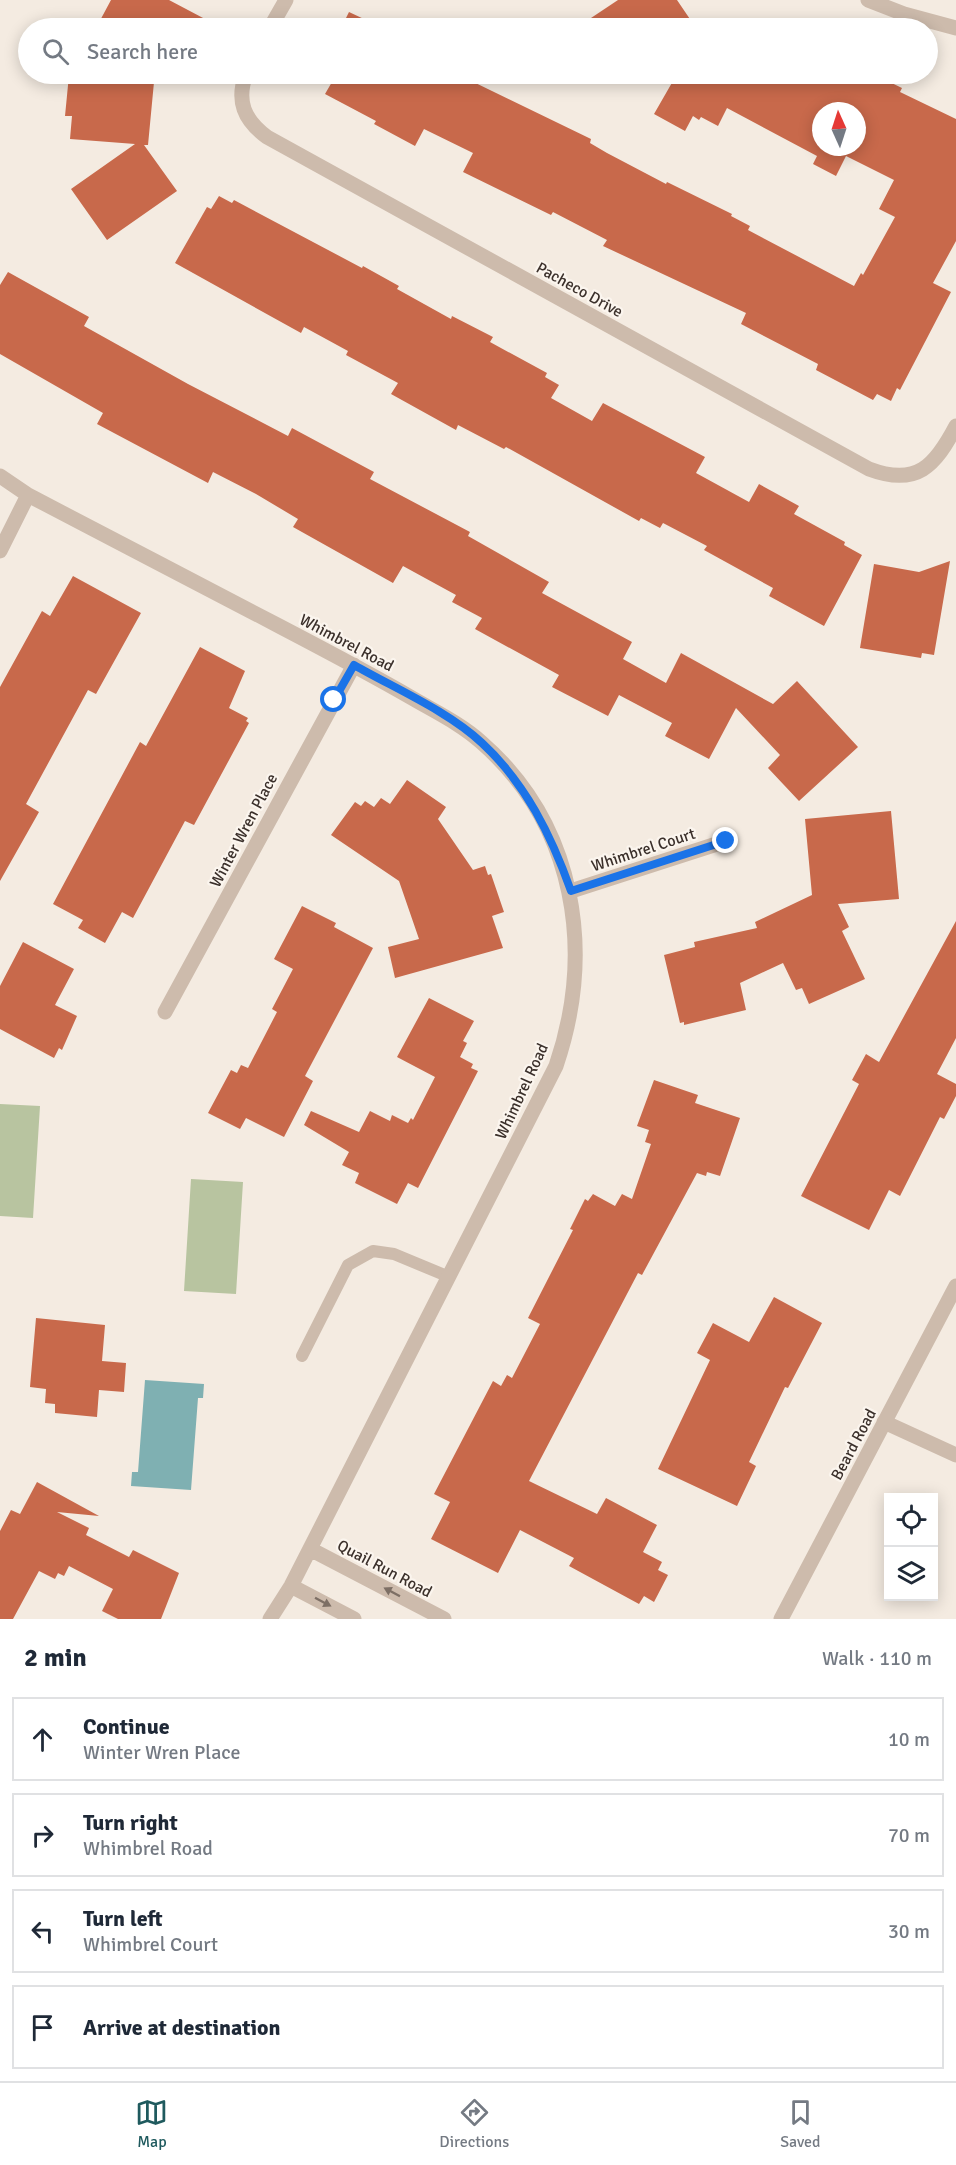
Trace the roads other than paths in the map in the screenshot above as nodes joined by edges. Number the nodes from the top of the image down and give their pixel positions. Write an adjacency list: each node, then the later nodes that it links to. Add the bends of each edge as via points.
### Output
1 (286, 0): 3 (street)
2 (868, 0): 4 (street)
3 (276, 18)
4 (919, 18)
5 (938, 23): 6 (street)
6 (956, 28)
7 (243, 84): 8 (street, Pacheco Drive, via 242,105 250,123 267,137 869,470 895,476 916,473 935,461)
8 (956, 426)
9 (0, 476): 10 (street, Whimbrel Road)
10 (28, 495): 11 (street); 12 (street, Whimbrel Road)
11 (0, 551)
12 (354, 665): 14 (street, Whimbrel Road, via 454,722 481,742 524,791 542,821); 15 (street, Winter Wren Place)
13 (726, 841): 14 (street, Whimbrel Court)
14 (571, 891): 16 (street, Whimbrel Road, via 577,957 566,1037 545,1088)
15 (165, 1012)
16 (447, 1276): 18 (lane, via 394,1254 374,1251 348,1265); 21 (street, Whimbrel Road)
17 (956, 1286): 19 (street, Beard Road)
18 (302, 1356)
19 (884, 1422): 20 (street); 26 (street, Beard Road)
20 (956, 1455)
21 (310, 1549): 22 (street, Whimbrel Road); 25 (street, Quail Run Road, one-way to 21)
22 (291, 1586): 23 (street); 24 (street, one-way to 24)
23 (270, 1619)
24 (354, 1619)
25 (444, 1619)
26 (781, 1619)

